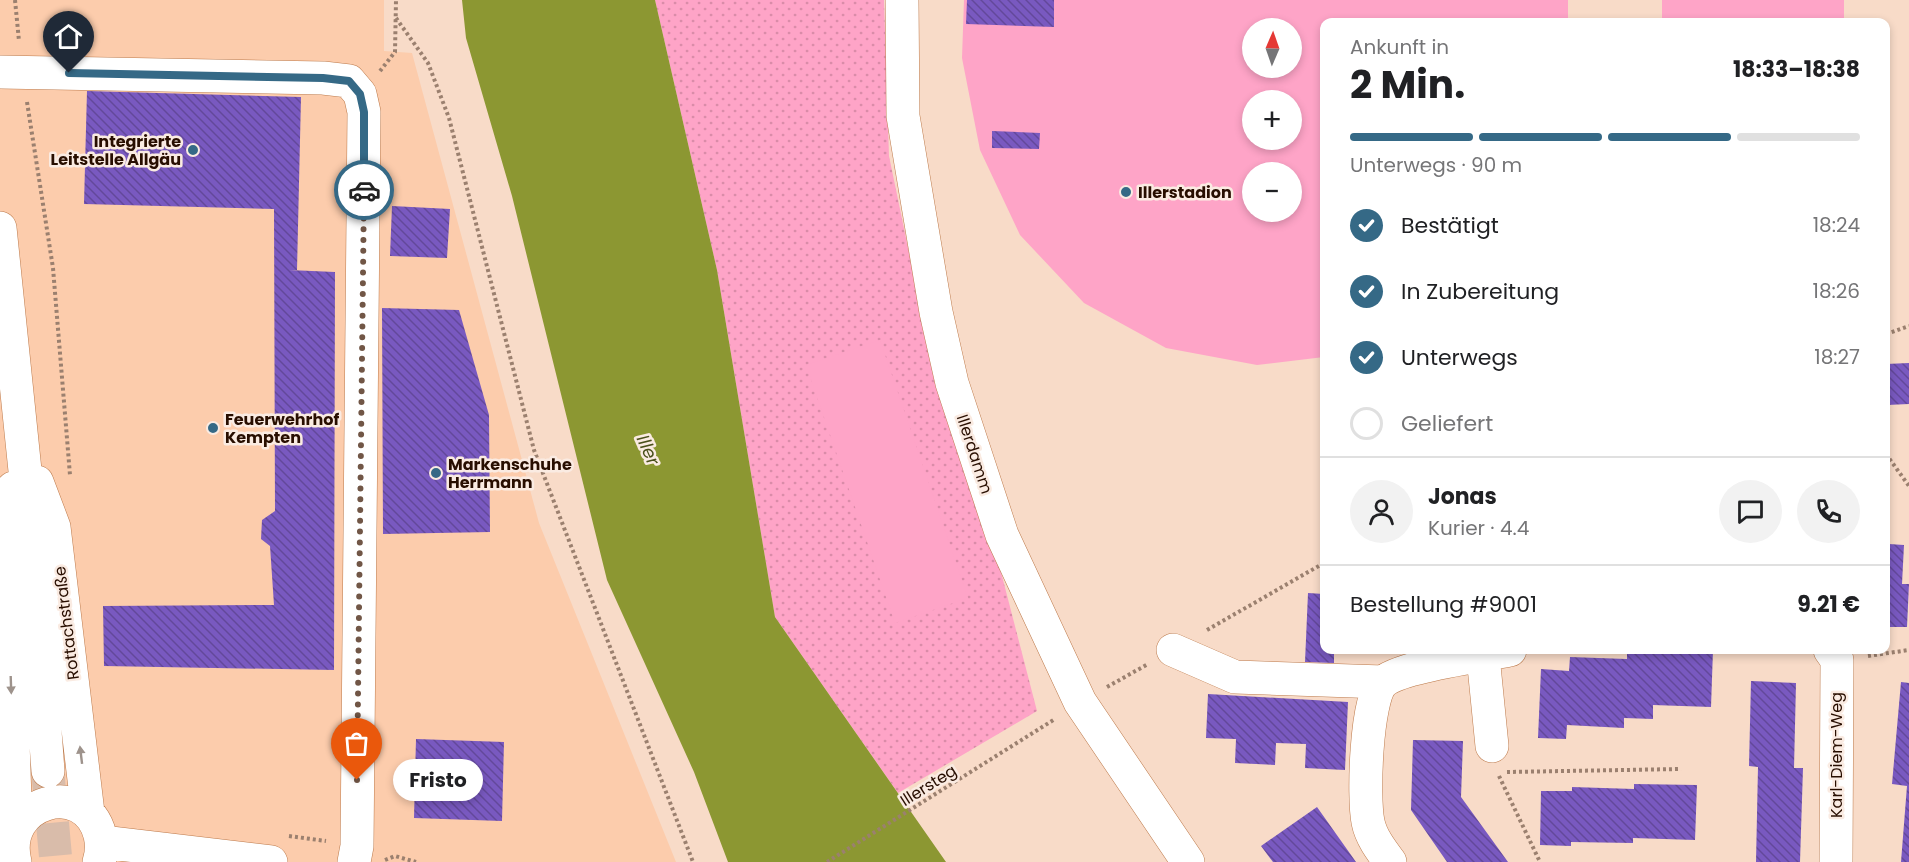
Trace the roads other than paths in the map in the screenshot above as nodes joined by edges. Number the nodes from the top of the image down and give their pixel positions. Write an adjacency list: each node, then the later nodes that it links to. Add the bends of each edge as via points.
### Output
1 (902, 0): 16 (street, Illerdamm, via 903,116 936,312 952,383 995,513 1011,556 1080,702)
2 (11, 72): 15 (street, via 323,78 349,81 360,94 364,112)
3 (0, 228): 4 (street, Rottachstraße)
4 (20, 438): 10 (street, Rottachstraße); 11 (street, Rottachstraße, one-way to 4, via 54,527); 12 (street, Rottachstraße, one-way to 12, via 6,540)
5 (1173, 650): 8 (street, via 1235,677)
6 (1475, 654): 8 (street, via 1406,670); 9 (street)
7 (1834, 655): 18 (street, Karl-Diem-Weg)
8 (1383, 682): 17 (street, via 1373,698 1364,793 1368,824)
9 (1492, 746)
10 (48, 771)
11 (88, 813): 12 (street, via 71,804 47,803 28,812); 13 (street, Rottachstraße, via 98,828)
12 (11, 850)
13 (100, 852): 14 (street)
14 (270, 862)
15 (354, 862)
16 (1188, 862)
17 (1390, 862)
18 (1836, 862)

